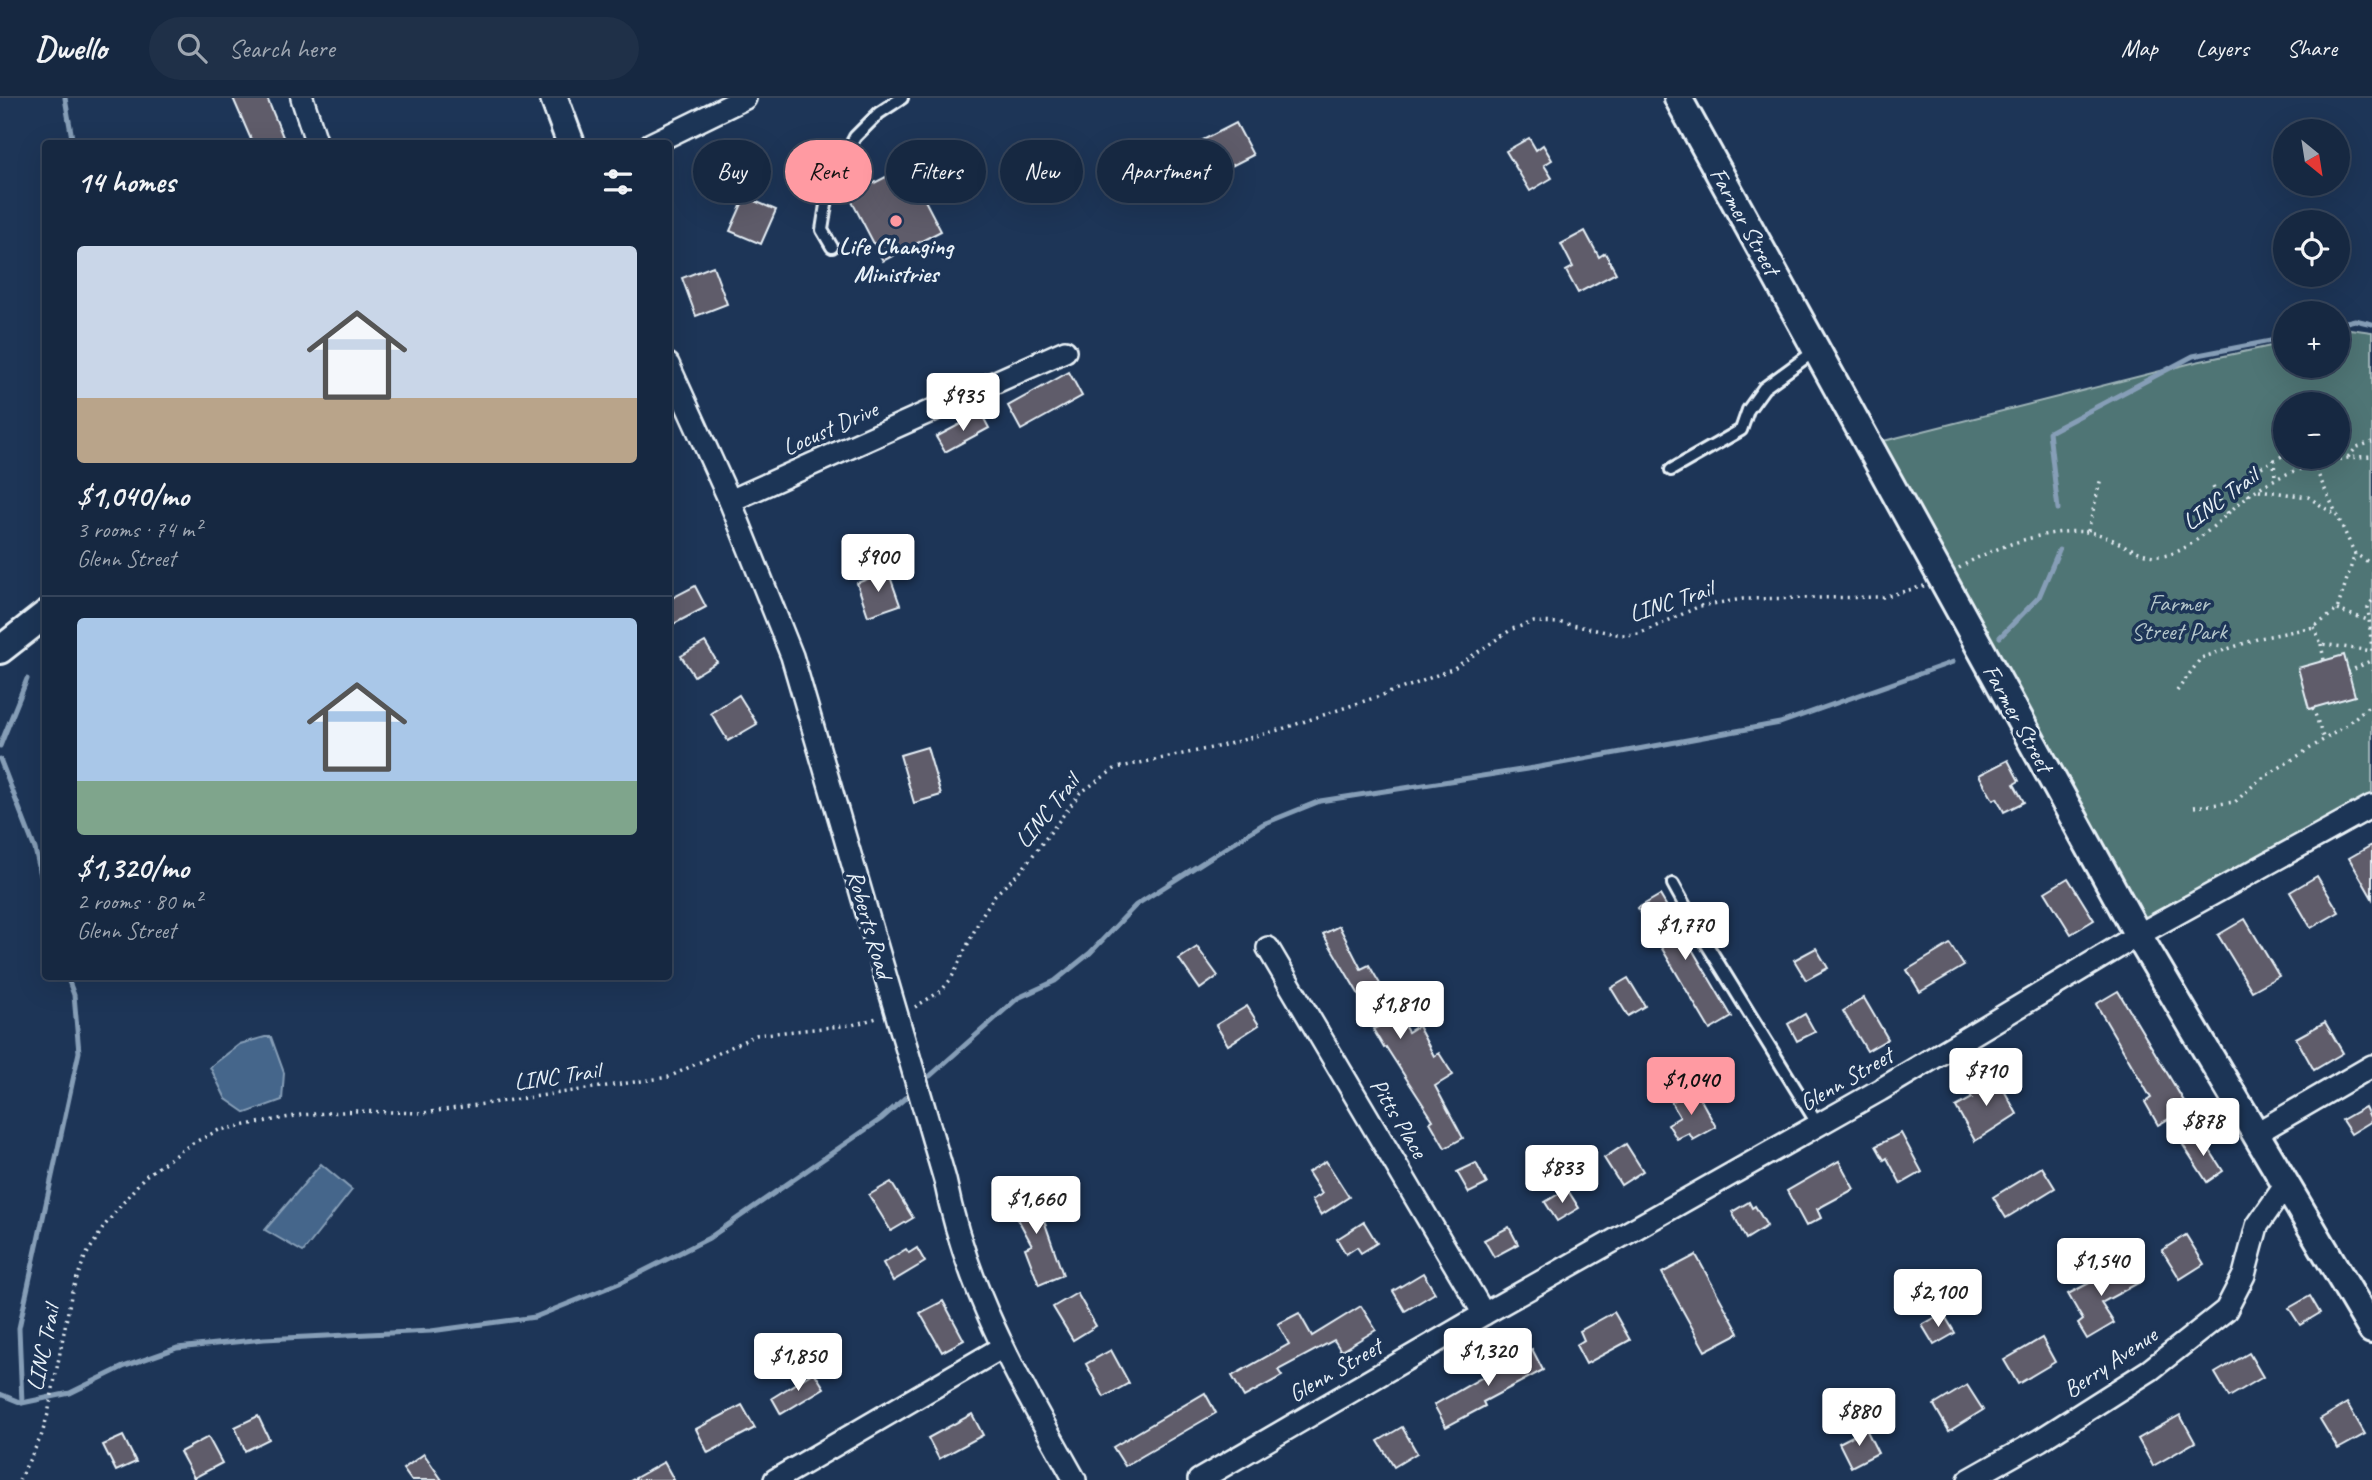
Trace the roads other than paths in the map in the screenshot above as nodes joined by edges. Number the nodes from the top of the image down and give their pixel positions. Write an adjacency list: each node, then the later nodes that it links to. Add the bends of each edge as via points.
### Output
1 (302, 98): 6 (street)
2 (554, 98): 7 (street)
3 (745, 98): 8 (street)
4 (902, 98): 9 (lane, via 855,137 841,160 829,186 822,230)
5 (1678, 98): 10 (street, Farmer Street)
6 (316, 140)
7 (570, 140)
8 (659, 140)
9 (832, 247)
10 (1816, 350): 13 (lane, via 1764,388 1741,430); 19 (street, Farmer Street)
11 (1065, 351): 14 (street, Locust Drive)
12 (672, 373): 14 (street, Roberts Road)
13 (1671, 470)
14 (730, 501): 27 (street, Roberts Road, via 792,656 945,1180 954,1229)
15 (42, 617): 16 (street)
16 (0, 650)
17 (2372, 806): 19 (street, Glenn Street)
18 (1673, 884): 22 (lane)
19 (2138, 935): 22 (street, Glenn Street); 23 (street, Farmer Street)
20 (1268, 948): 25 (street, Pitts Place)
21 (2372, 1066): 23 (street)
22 (1818, 1125): 25 (street, Glenn Street)
23 (2255, 1134): 24 (street, Farmer Street)
24 (2287, 1183): 26 (street, Farmer Street); 31 (street, Berry Avenue, via 2257,1226 2244,1275 2226,1310 2150,1370)
25 (1484, 1314): 30 (street, Glenn Street)
26 (2371, 1325)
27 (1001, 1348): 28 (street); 29 (street, Roberts Road)
28 (775, 1480)
29 (1075, 1480)
30 (1199, 1480)
31 (1969, 1480)

